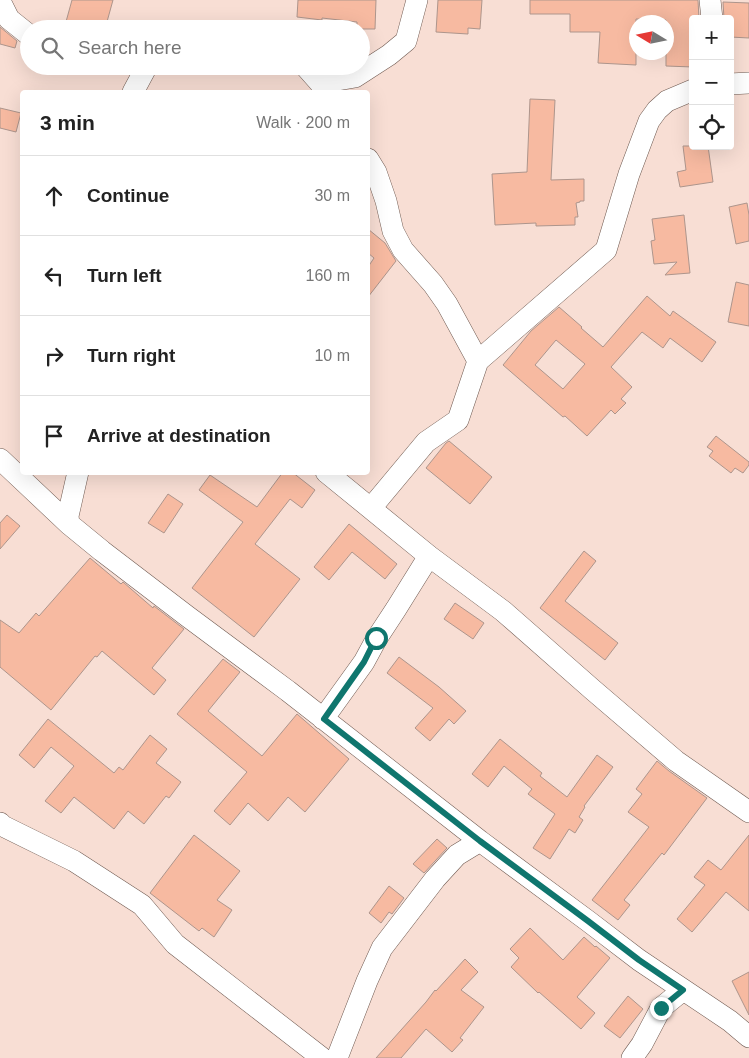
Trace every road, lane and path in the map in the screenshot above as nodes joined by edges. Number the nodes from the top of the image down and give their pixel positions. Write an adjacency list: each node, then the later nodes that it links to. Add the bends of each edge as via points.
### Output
1 (417, 0): 6 (street, via 406,42)
2 (710, 0): 4 (street)
3 (0, 1): 5 (street, via 8,19)
4 (712, 15)
5 (20, 28)
6 (370, 68)
7 (142, 75): 13 (street)
8 (312, 75): 12 (street)
9 (359, 75): 12 (street)
10 (749, 83): 11 (street)
11 (734, 84)
12 (322, 88)
13 (134, 90)
14 (689, 92): 16 (street, via 667,101 649,121 606,250)
15 (370, 162): 16 (street, via 386,200 393,231 403,250 447,304)
16 (478, 361): 20 (street, via 458,420 426,442)
17 (0, 459): 21 (street)
18 (77, 475): 21 (street)
19 (330, 475): 20 (street)
20 (371, 508): 22 (street)
21 (69, 524): 23 (street)
22 (429, 556): 23 (street, via 364,662); 24 (street, via 502,611 676,761)
23 (324, 719): 26 (street)
24 (749, 812)
25 (1, 827): 29 (street, via 74,861 142,905 176,944)
26 (480, 841): 27 (street); 30 (street, via 457,855 435,879 382,948)
27 (683, 990): 28 (street); 31 (street, via 661,1008)
28 (749, 1037)
29 (322, 1058)
30 (337, 1058)
31 (632, 1058)

